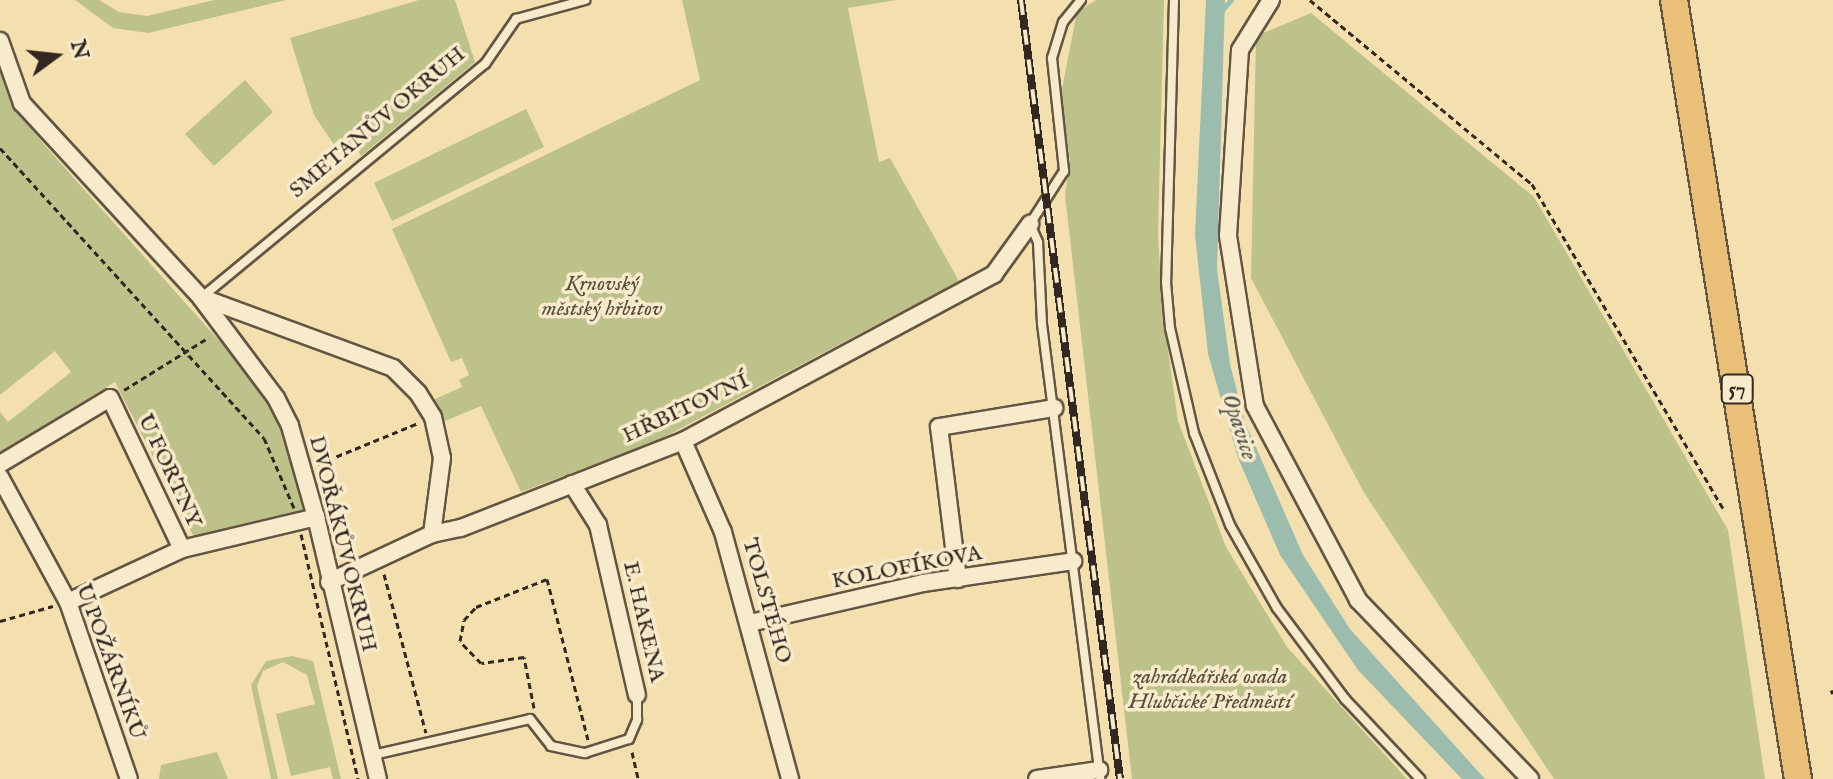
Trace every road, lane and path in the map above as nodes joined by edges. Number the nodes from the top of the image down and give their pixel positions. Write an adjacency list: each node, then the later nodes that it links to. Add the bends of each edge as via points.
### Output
1 (585, 0): 10 (lane, SMETANŮV OKRUH, via 516,19 485,64)
2 (1081, 0): 9 (lane, via 1063,22 1052,58 1064,171)
3 (1174, 0): 46 (lane, via 1166,282 1170,328 1194,433 1230,525 1277,608 1345,699)
4 (1271, 0): 47 (street, via 1240,50 1228,236 1255,406 1358,600)
5 (1310, 0): 21 (path, via 1532,184)
6 (1674, 0): 48 (main road, 57)
7 (0, 41): 10 (street, via 22,103)
8 (0, 148): 12 (path)
9 (1030, 224): 14 (lane, via 1038,242); 16 (street, HŘBITOVNÍ, via 994,274)
10 (201, 298): 11 (street, DVOŘÁKŮV OKRUH); 15 (street, via 393,368)
11 (226, 326): 12 (path); 18 (street, DVOŘÁKŮV OKRUH, via 276,398)
12 (186, 351): 13 (path); 23 (path, via 264,438)
13 (110, 398): 17 (street, U FORTNY); 25 (street, U FORTNY)
14 (1054, 408): 27 (lane); 28 (street, via 939,427)
15 (433, 417): 18 (path); 24 (street, via 442,458)
16 (683, 441): 20 (street, HŘBITOVNÍ); 32 (street, TOLSTÉHO, via 723,532)
17 (0, 464)
18 (303, 470): 22 (street, DVOŘÁKŮV OKRUH)
19 (0, 477): 30 (street, U POŽÁRNÍKŮ)
20 (572, 484): 24 (street, HŘBITOVNÍ, via 461,528); 33 (street, E. HAKENA, via 598,525)
21 (1724, 510)
22 (316, 517): 23 (street); 29 (street, DVOŘÁKŮV OKRUH)
23 (298, 522): 25 (street); 41 (path)
24 (432, 534): 26 (street, HŘBITOVNÍ)
25 (182, 549): 30 (street)
26 (380, 559): 29 (street, HŘBITOVNÍ); 36 (path)
27 (1073, 561): 28 (street, KOLOFÍKOVA); 39 (lane)
28 (958, 579): 32 (street, KOLOFÍKOVA)
29 (329, 582): 38 (street, DVOŘÁKŮV OKRUH)
30 (68, 602): 31 (path); 40 (street, U POŽÁRNÍKŮ)
31 (0, 621)
32 (750, 623): 44 (street, TOLSTÉHO)
33 (637, 695): 35 (lane, E. HAKENA, via 637,720)
34 (530, 719): 36 (lane); 37 (lane, via 551,746); 37 (path, via 536,700 524,657 481,663 460,641 464,620 476,607 547,579)
35 (629, 739): 37 (lane); 43 (path)
36 (429, 742): 38 (lane)
37 (591, 751)
38 (372, 756): 42 (street, DVOŘÁKŮV OKRUH)
39 (1099, 775): 45 (street)
40 (129, 779)
41 (358, 779)
42 (378, 779)
43 (638, 779)
44 (790, 779)
45 (1037, 779)
46 (1420, 779)
47 (1530, 779)
48 (1798, 779)

